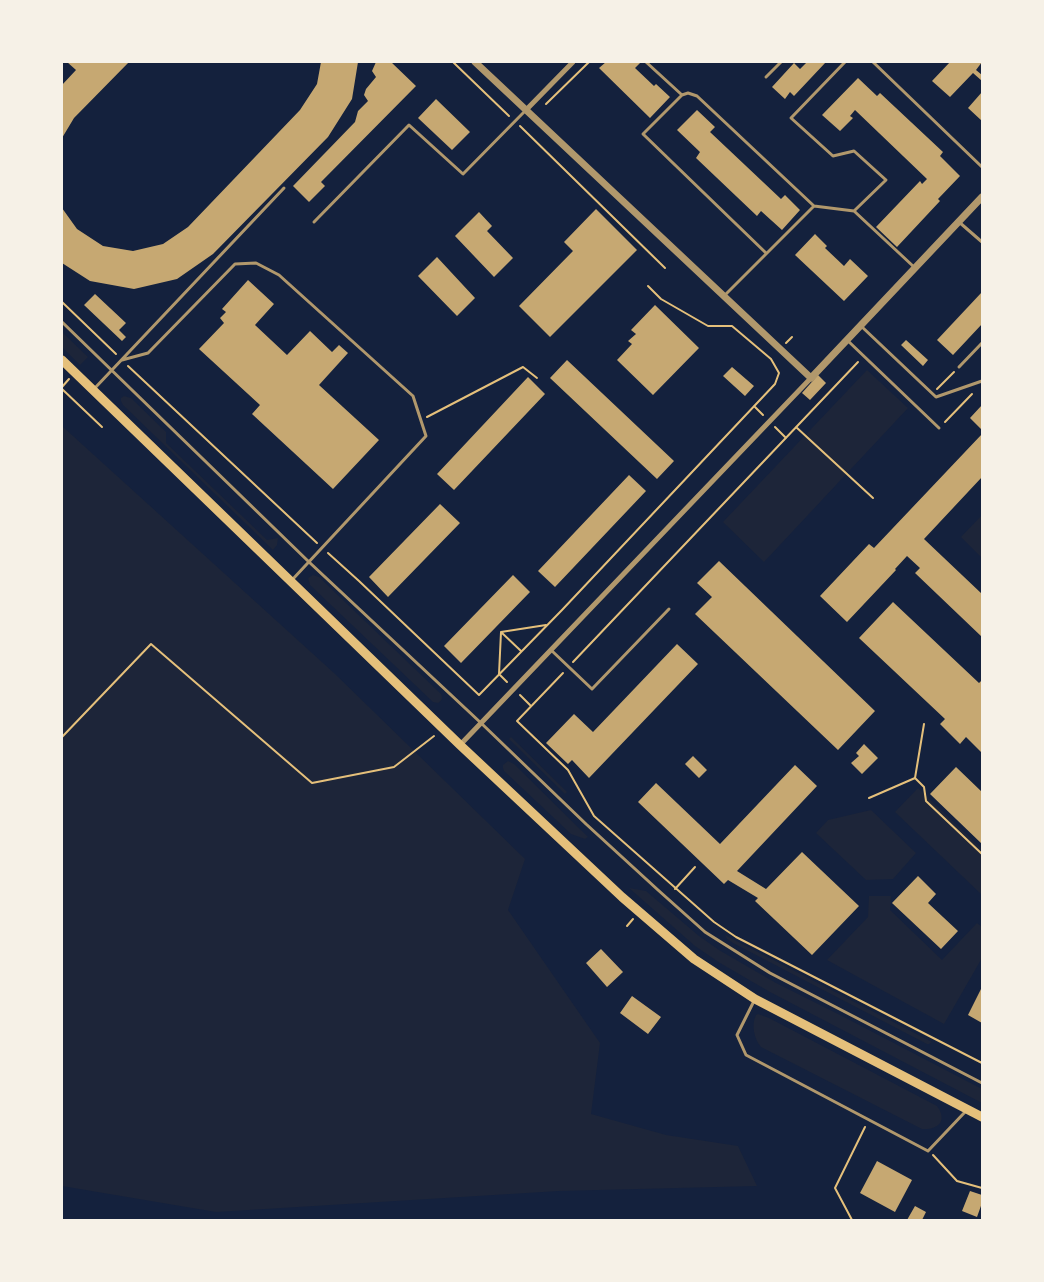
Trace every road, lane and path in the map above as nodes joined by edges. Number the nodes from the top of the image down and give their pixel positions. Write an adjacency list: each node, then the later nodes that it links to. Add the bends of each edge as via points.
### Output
1 (453, 62): 13 (path)
2 (475, 62): 12 (street)
3 (573, 62): 12 (street)
4 (589, 62): 11 (path)
5 (646, 62): 10 (lane)
6 (782, 62): 9 (lane)
7 (845, 62): 18 (lane, via 791,118 833,156 854,151 886,180)
8 (873, 62): 14 (lane)
9 (766, 77)
10 (682, 95): 17 (lane, via 697,96); 22 (lane, via 643,134)
11 (546, 104)
12 (526, 110): 13 (lane); 26 (street)
13 (514, 121): 19 (lane, via 463,174 409,125); 23 (path)
14 (982, 167)
15 (284, 188): 34 (lane)
16 (982, 197): 20 (street)
17 (814, 206): 18 (lane); 22 (lane)
18 (854, 211): 24 (lane)
19 (314, 222)
20 (959, 222): 21 (lane); 24 (street)
21 (982, 242)
22 (766, 253): 26 (lane)
23 (665, 268)
24 (915, 268): 29 (street)
25 (648, 286): 53 (path, via 661,299 708,326 732,326 771,359 779,372 775,384)
26 (724, 297): 38 (street)
27 (62, 302): 34 (path)
28 (62, 322): 36 (lane)
29 (861, 326): 30 (street); 43 (lane)
30 (847, 340): 32 (lane); 38 (street)
31 (982, 343): 35 (lane)
32 (863, 356): 46 (path); 47 (lane)
33 (62, 360): 42 (main road)
34 (122, 360): 36 (lane); 44 (lane, via 148,353 235,264 256,263 279,275 413,396); 49 (path)
35 (959, 367): 43 (path)
36 (111, 370): 42 (lane); 50 (lane)
37 (537, 378): 44 (path, via 523,367)
38 (811, 378): 55 (street)
39 (982, 381): 40 (lane)
40 (976, 383): 43 (lane, via 936,397); 47 (path, via 973,393)
41 (62, 389): 45 (path)
42 (93, 390): 51 (main road)
43 (932, 393)
44 (421, 420): 49 (lane, via 426,436)
45 (102, 427)
46 (796, 427): 48 (path); 57 (path)
47 (939, 428)
48 (873, 498)
49 (322, 548): 50 (lane); 58 (path, via 479,695)
50 (309, 562): 51 (lane); 59 (lane)
51 (291, 581): 61 (main road)
52 (669, 609): 57 (lane, via 592,689)
53 (548, 625): 54 (path); 56 (path)
54 (501, 632): 56 (path); 58 (path)
55 (551, 650): 57 (lane); 59 (street)
56 (521, 651): 58 (path)
57 (569, 667): 68 (path, via 517,721 568,770 594,816)
58 (499, 674)
59 (481, 723): 63 (street); 71 (lane, via 705,932 770,973)
60 (924, 724): 64 (path)
61 (444, 729): 62 (path, via 394,767 312,783 151,644); 63 (main road)
62 (62, 736)
63 (460, 745): 69 (main road, via 694,959)
64 (915, 778): 65 (path); 66 (path, via 924,787 926,801)
65 (869, 798)
66 (982, 854)
67 (695, 867): 68 (path)
68 (675, 889): 70 (path, via 736,937)
69 (755, 999): 72 (main road); 74 (lane, via 737,1035 746,1055)
70 (982, 1063)
71 (982, 1083)
72 (967, 1109): 73 (main road); 75 (lane)
73 (982, 1117)
74 (869, 1120): 75 (lane); 77 (path, via 835,1188)
75 (928, 1151): 76 (path, via 957,1180)
76 (982, 1188)
77 (852, 1221)

